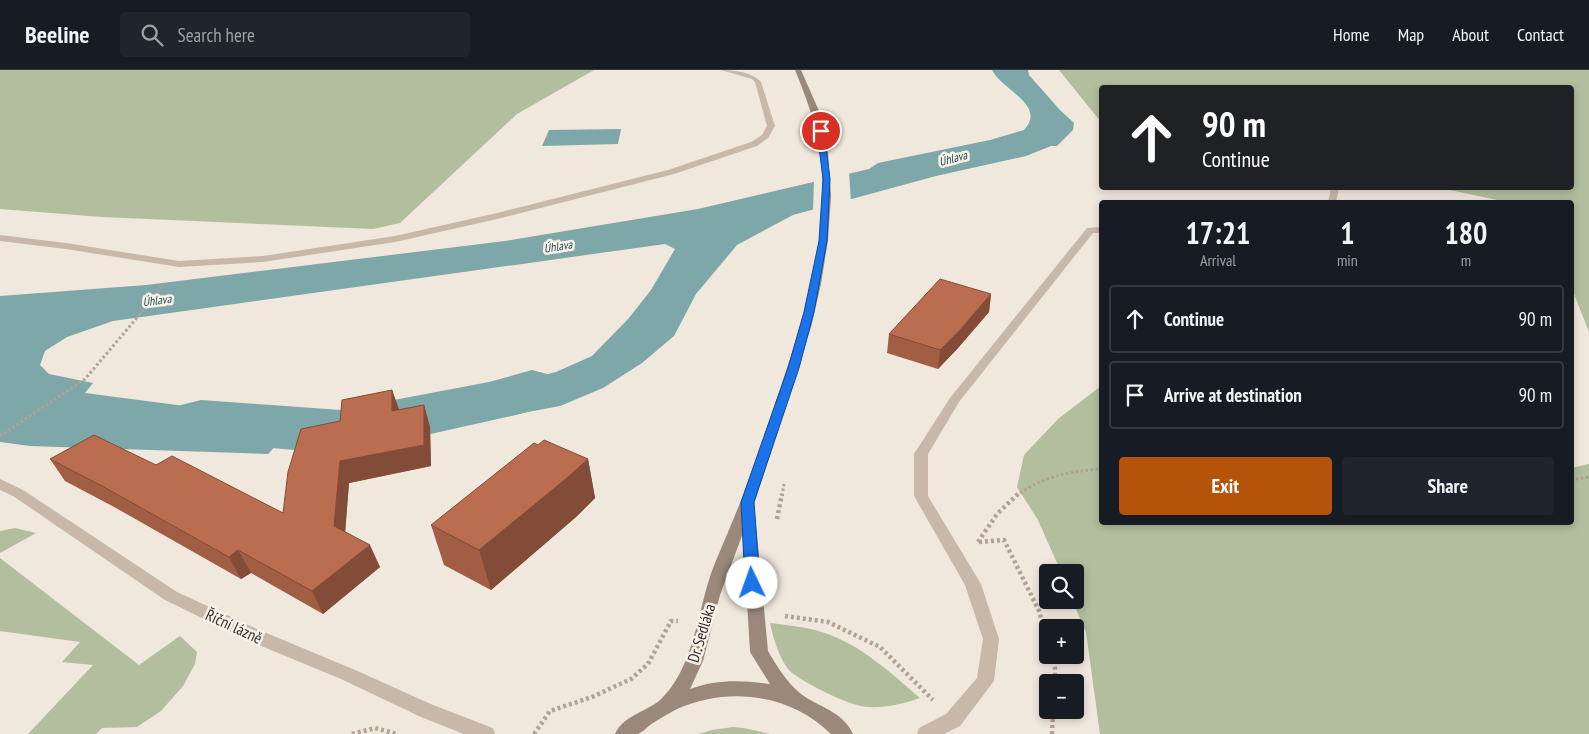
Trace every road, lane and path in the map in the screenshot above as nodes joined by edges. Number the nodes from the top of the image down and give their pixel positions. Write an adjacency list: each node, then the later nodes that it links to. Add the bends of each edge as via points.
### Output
1 (724, 70): 4 (street, via 758,82 771,126 765,136 754,144 671,172 497,216 395,239 263,259 180,264)
2 (798, 70): 12 (main road, Dr. Sedláka, via 821,131 827,198 819,266 809,312)
3 (1099, 230): 15 (street, via 1090,230 954,401 921,454 921,496)
4 (0, 238)
5 (168, 278): 6 (path, via 85,379)
6 (0, 436)
7 (1099, 469): 14 (path, via 1038,482 999,511)
8 (786, 475): 13 (path)
9 (1589, 477): 10 (path)
10 (1574, 480)
11 (0, 484): 25 (street, Říční lázně, via 171,596 427,712)
12 (748, 502): 17 (main road, Dr. Sedláka, via 716,582); 19 (main road, Dr. Sedláka, via 759,652 771,673)
13 (776, 526)
14 (978, 542): 15 (path); 18 (path, via 1004,540)
15 (952, 546): 22 (street, via 973,584 991,640 985,681)
16 (782, 608): 22 (path, via 783,616 828,622 880,647)
17 (706, 618): 20 (main road, Dr. Sedláka, via 683,686); 26 (path, via 671,621 648,664 631,679 550,711)
18 (1042, 619)
19 (795, 700): 20 (main road, Dr. Sedláka, via 765,690 732,688 699,692); 28 (main road, Dr. Sedláka, via 824,716)
20 (668, 703): 27 (main road, Dr. Sedláka)
21 (1053, 719): 30 (path)
22 (953, 720): 29 (street)
23 (352, 734): 24 (path, via 375,728)
24 (397, 734)
25 (486, 734)
26 (534, 734)
27 (624, 734)
28 (844, 734)
29 (926, 734)
30 (1052, 734)

